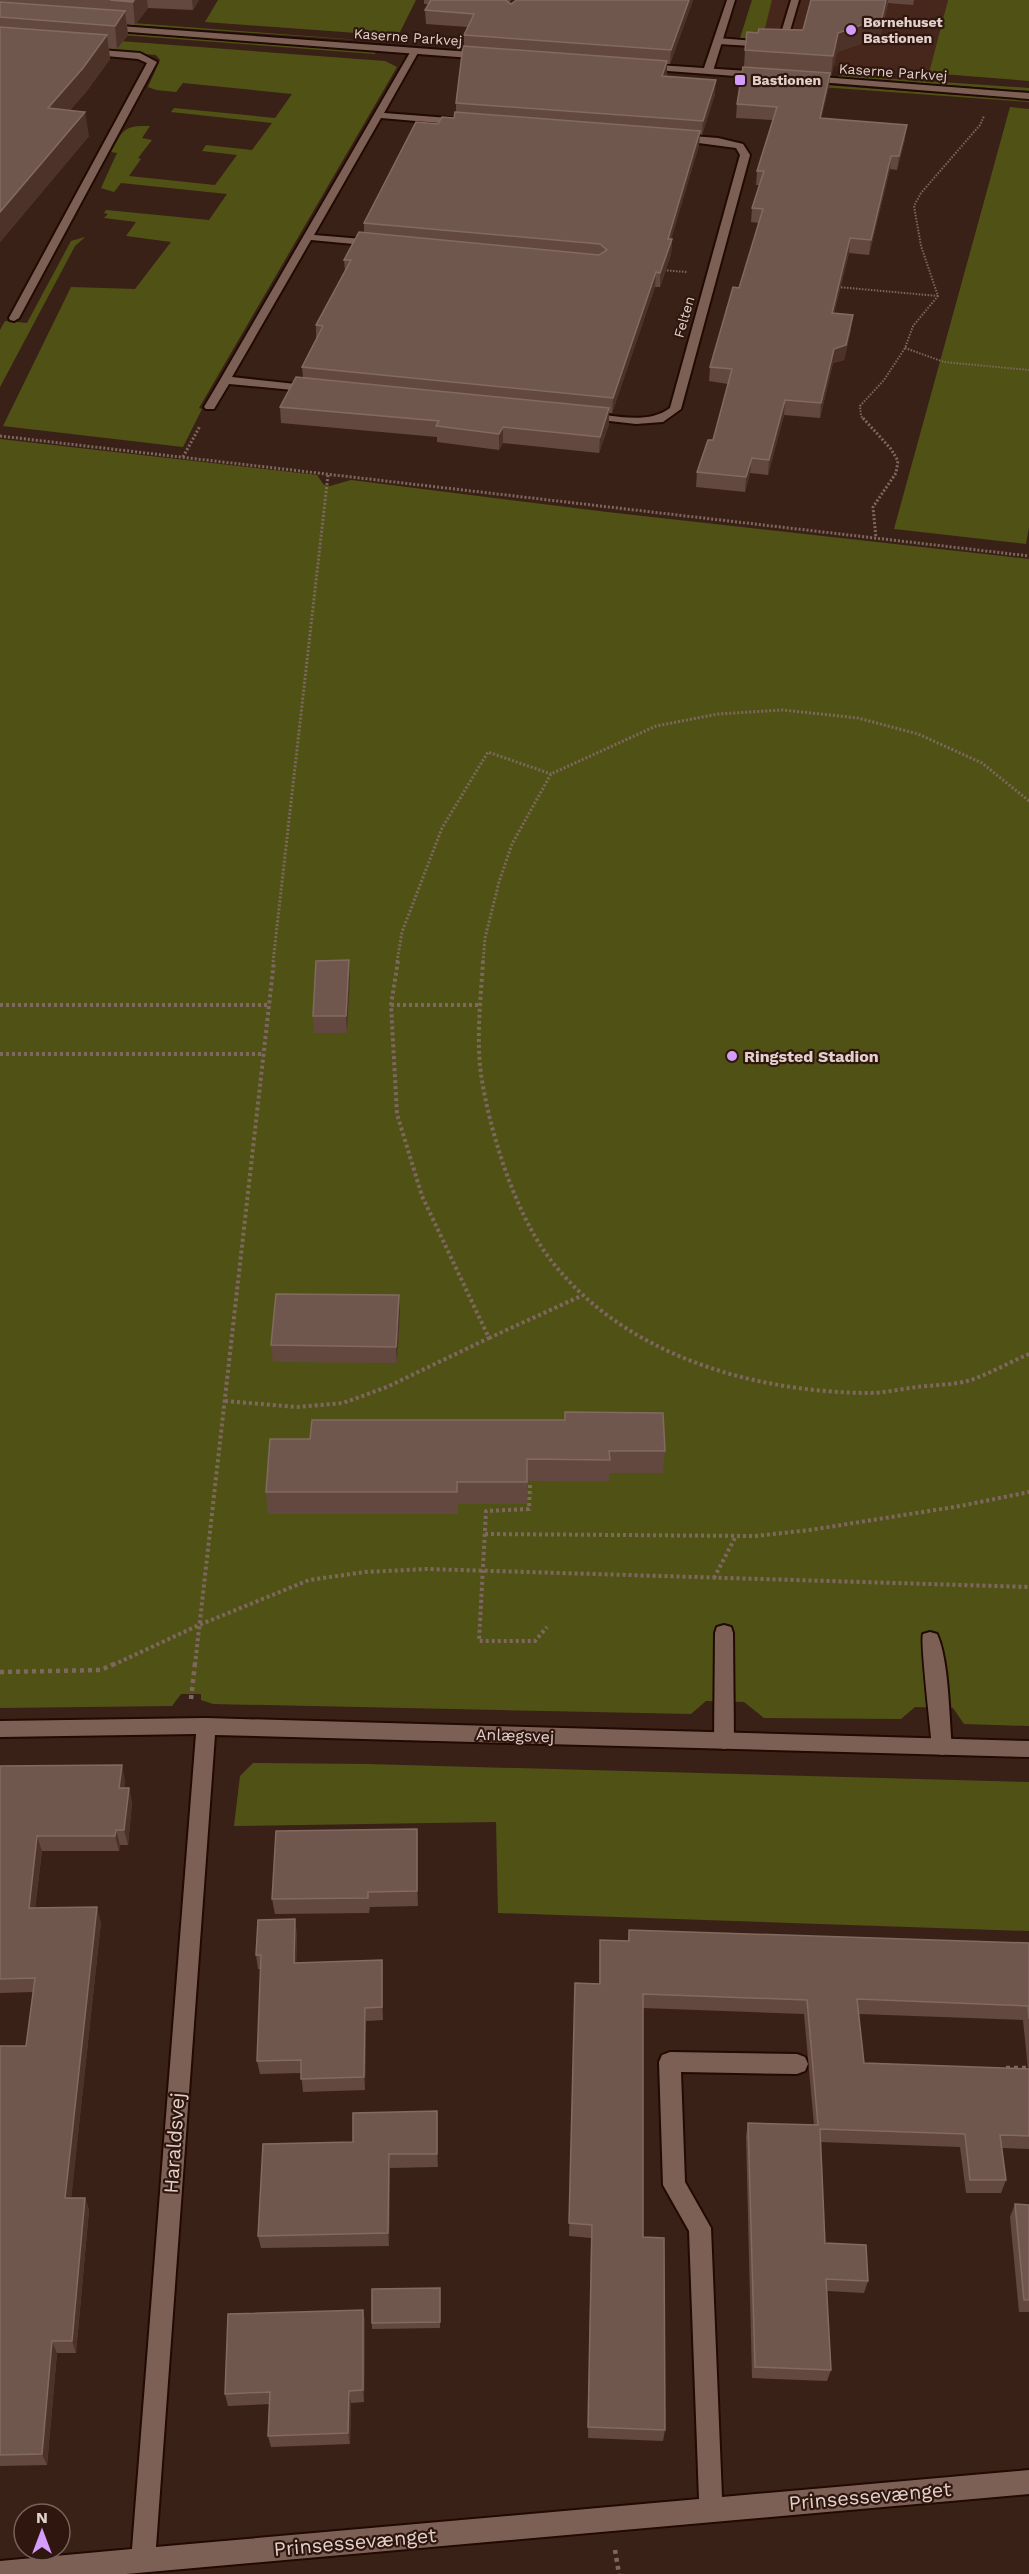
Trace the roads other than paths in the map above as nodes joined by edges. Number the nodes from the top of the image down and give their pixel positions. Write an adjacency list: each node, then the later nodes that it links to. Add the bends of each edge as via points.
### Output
1 (731, 0): 4 (street)
2 (795, 0): 4 (street, via 782,46)
3 (95, 27): 6 (street, Kaserne Parkvej)
4 (718, 41): 9 (street)
5 (81, 51): 18 (street, via 140,56 152,62)
6 (415, 51): 7 (street, Kaserne Parkvej); 13 (street)
7 (497, 57)
8 (638, 66): 9 (street)
9 (708, 71): 10 (street)
10 (778, 77)
11 (801, 78): 12 (street, Kaserne Parkvej)
12 (1029, 96)
13 (378, 115): 14 (street); 16 (street)
14 (472, 122)
15 (671, 138): 22 (street, Felten, via 718,141 741,146 745,154 675,409 663,419 636,421)
16 (308, 237): 17 (street); 19 (street)
17 (389, 244)
18 (14, 318)
19 (225, 380): 20 (street); 21 (street)
20 (331, 391)
21 (210, 407)
22 (577, 415)
23 (724, 1633): 27 (street)
24 (930, 1640): 28 (street)
25 (197, 1726): 26 (street, Anlægsvej); 27 (street, Anlægsvej); 33 (street, Haraldsvej)
26 (0, 1729)
27 (724, 1741): 28 (street, Anlægsvej)
28 (942, 1747): 29 (street, Anlægsvej)
29 (1029, 1749)
30 (797, 2064): 32 (street, via 670,2062 674,2185 700,2228)
31 (1029, 2482): 32 (street, Prinsessevænget)
32 (711, 2510): 33 (street, Prinsessevænget)
33 (143, 2560): 34 (street, Prinsessevænget)
34 (0, 2573)

